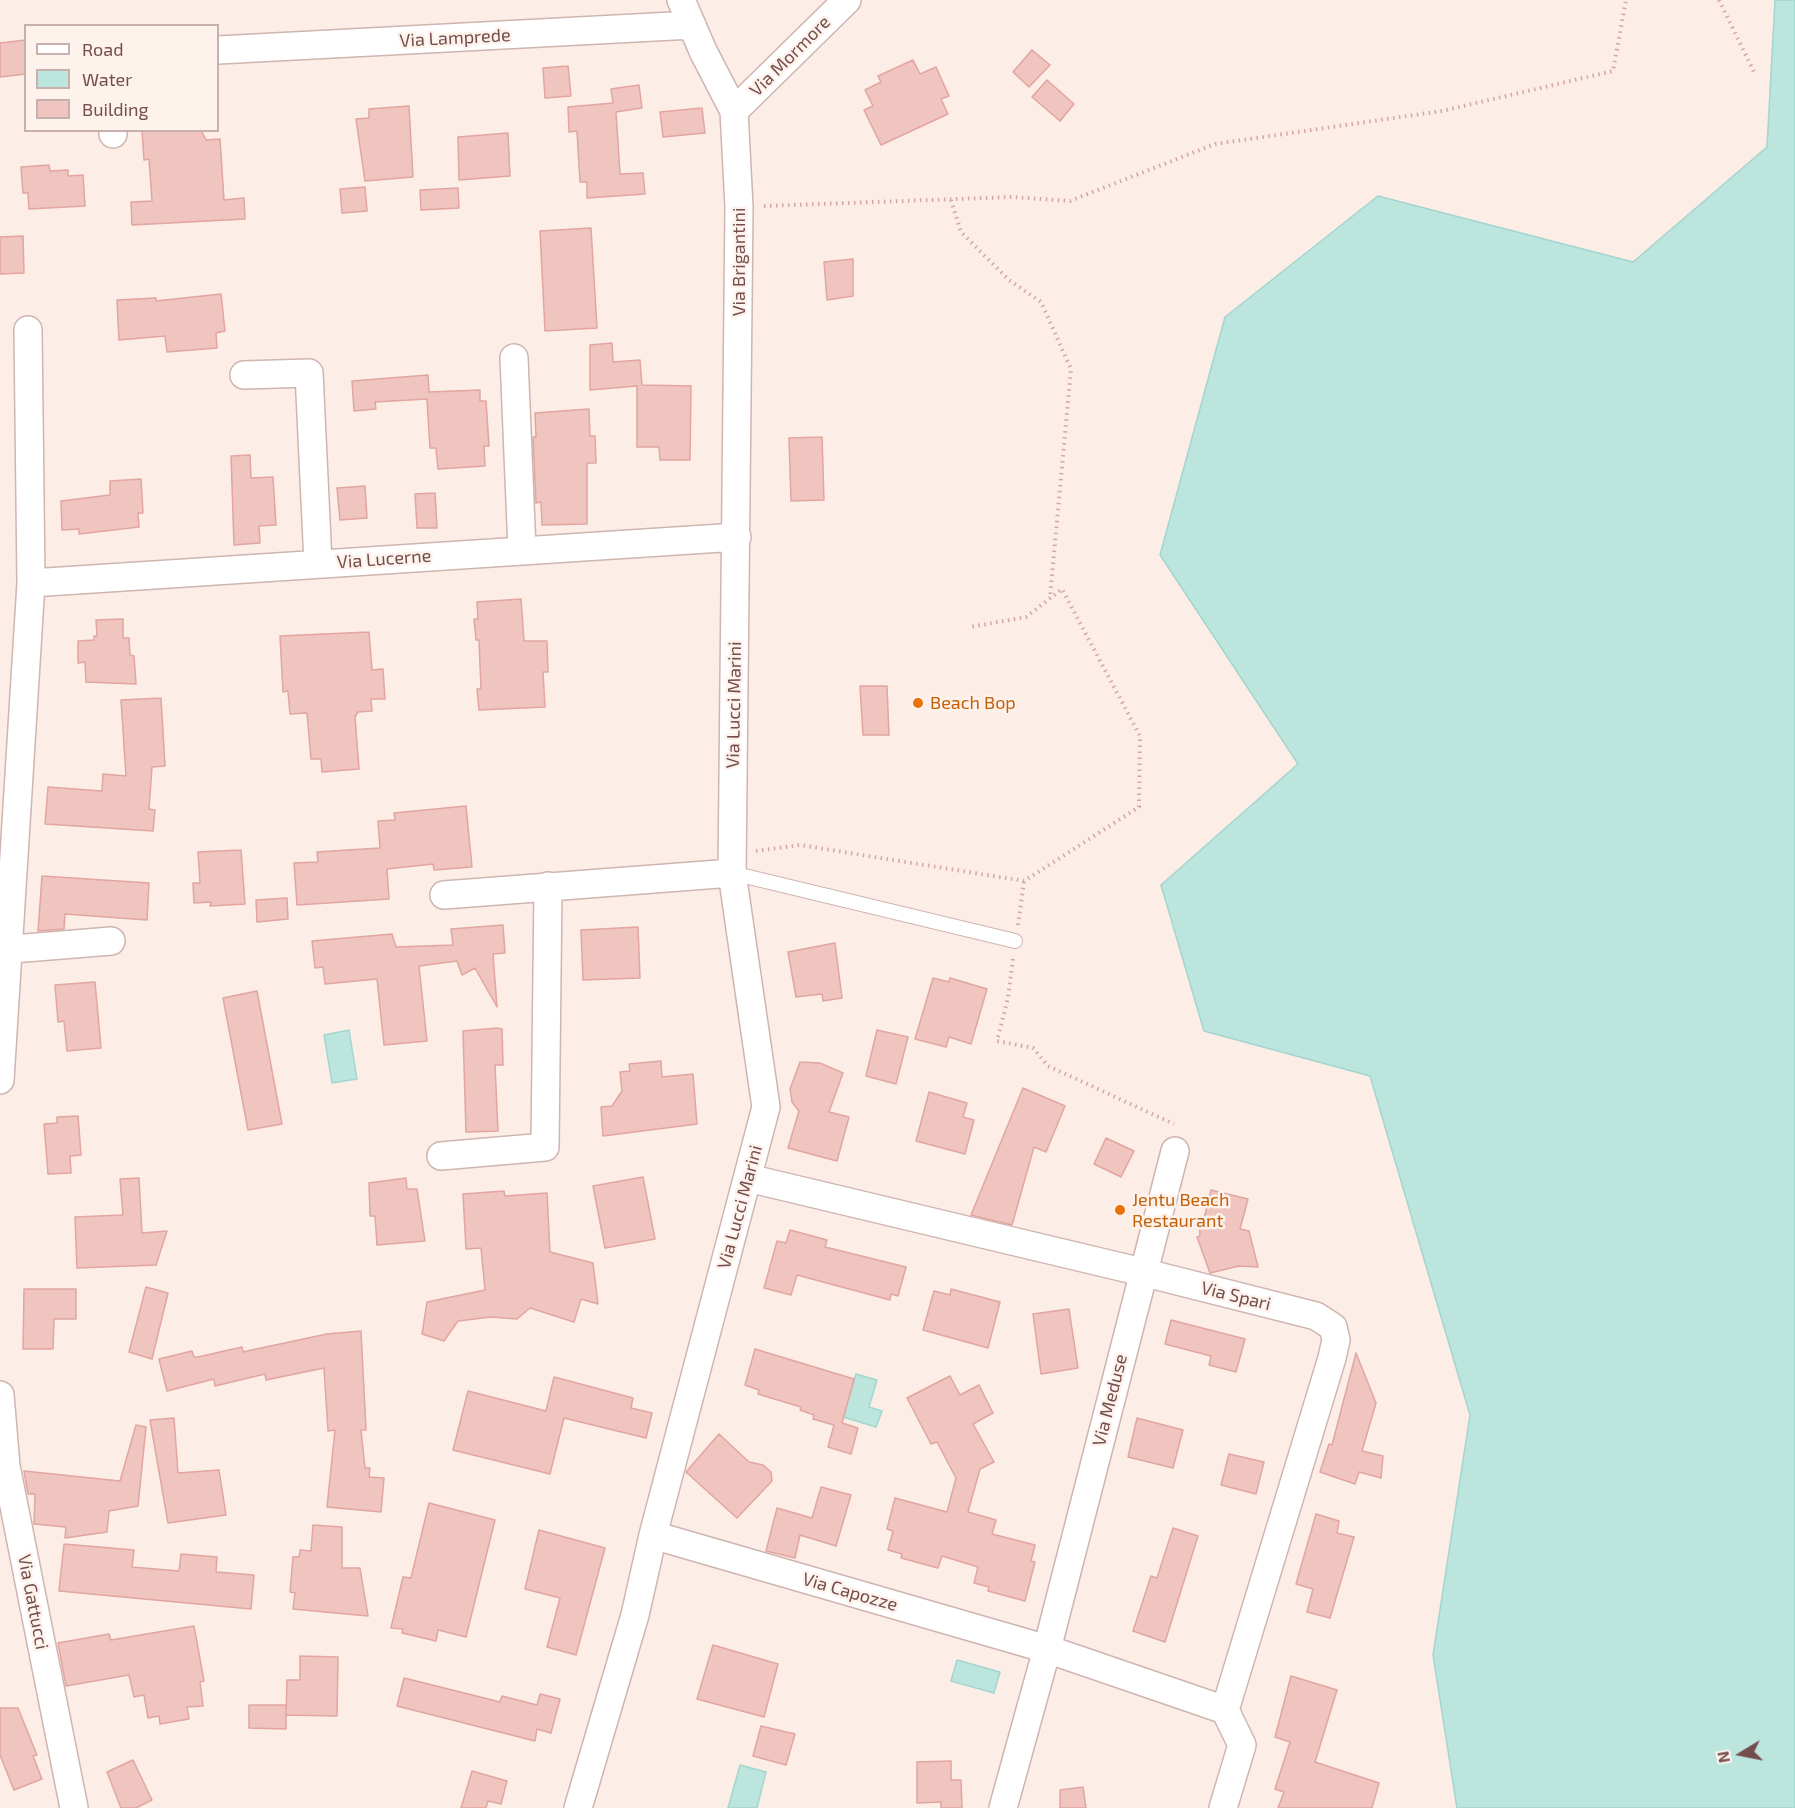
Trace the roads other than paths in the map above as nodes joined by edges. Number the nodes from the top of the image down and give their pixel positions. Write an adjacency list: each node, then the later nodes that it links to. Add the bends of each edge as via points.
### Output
1 (681, 0): 3 (street, Via Brigantini)
2 (847, 0): 5 (street, Via Mormore)
3 (692, 25): 4 (street, Via Lamprede); 5 (street, Via Brigantini)
4 (219, 50)
5 (734, 111): 9 (street, Via Brigantini, via 739,207)
6 (28, 330): 12 (street)
7 (514, 358): 10 (street)
8 (244, 375): 11 (street, via 309,373)
9 (737, 537): 10 (street, Via Lucerne); 13 (street, Via Lucci Marini)
10 (522, 550): 11 (street, Via Lucerne)
11 (318, 563): 12 (street, Via Lucerne)
12 (31, 583): 18 (street)
13 (732, 864): 14 (street); 16 (lane); 22 (street, Via Lucci Marini, via 766,1107)
14 (548, 886): 15 (street); 21 (street, via 545,1147)
15 (444, 895)
16 (1016, 941)
17 (111, 942): 18 (street)
18 (3, 950): 19 (street)
19 (0, 1080)
20 (1175, 1151): 23 (street, Via Meduse)
21 (441, 1156)
22 (748, 1178): 23 (street, Via Spari); 25 (street, Via Lucci Marini)
23 (1142, 1272): 26 (street, Via Meduse); 27 (street, Via Spari, via 1316,1316 1333,1327 1336,1340)
24 (0, 1395): 28 (street, Via Gattucci, via 6,1466)
25 (653, 1535): 26 (street, Via Capozze); 29 (street, Via Lucci Marini, via 635,1615)
26 (1047, 1648): 27 (street, Via Capozze); 30 (street, Via Meduse)
27 (1226, 1710): 31 (street, via 1242,1745)
28 (74, 1808)
29 (578, 1808)
30 (1003, 1808)
31 (1223, 1808)

